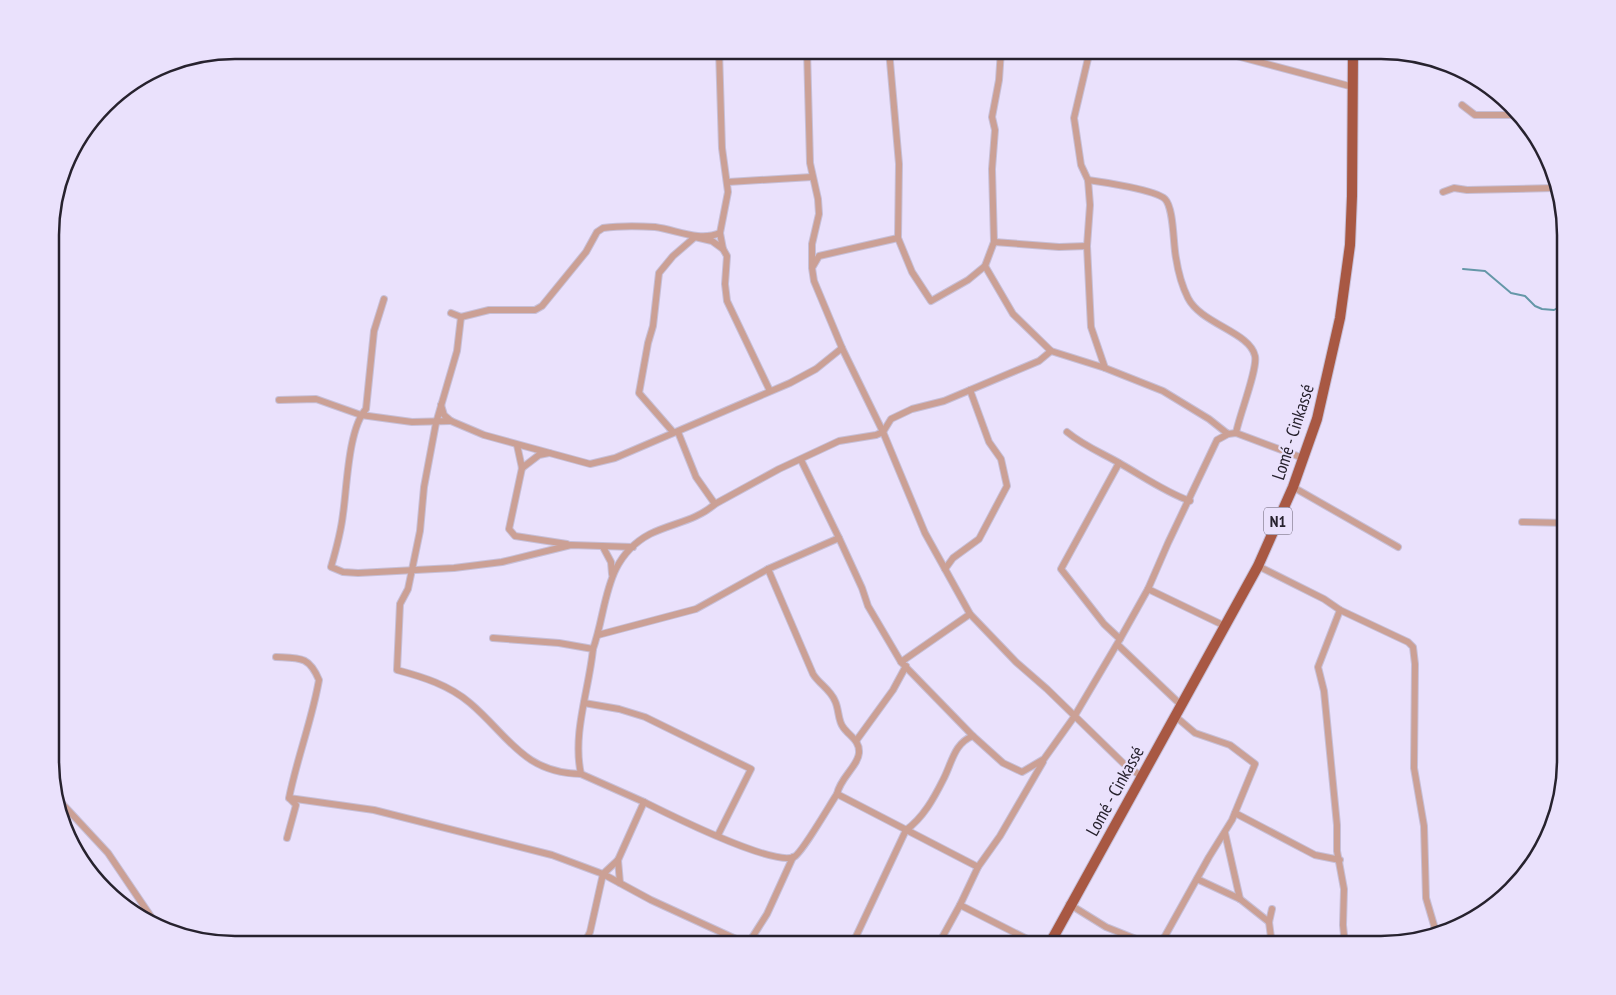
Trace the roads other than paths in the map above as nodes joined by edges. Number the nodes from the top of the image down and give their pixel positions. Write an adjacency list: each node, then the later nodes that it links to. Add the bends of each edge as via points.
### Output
1 (719, 59): 13 (street, via 722,148)
2 (807, 59): 11 (street)
3 (890, 59): 18 (street, via 899,164)
4 (1000, 59): 19 (street, via 992,117 995,130 992,169)
5 (1088, 59): 12 (street, via 1074,118 1081,166)
6 (1248, 59): 8 (street)
7 (1353, 59): 8 (highway, Lomé - Cinkassé / N1)
8 (1353, 87): 44 (highway, Lomé - Cinkassé / N1, via 1352,223 1340,318 1317,419)
9 (1462, 105): 10 (street, via 1475,115)
10 (1510, 115)
11 (812, 177): 13 (street); 23 (street, via 819,214 812,244)
12 (1088, 180): 20 (street); 40 (street, via 1155,195 1168,201 1176,258 1183,287 1192,305 1214,324 1244,341 1255,357 1256,366 1239,414)
13 (728, 182): 16 (street)
14 (1551, 188): 15 (street, via 1454,188)
15 (1442, 192)
16 (720, 233): 17 (street, via 712,237); 21 (street)
17 (695, 236): 21 (street, via 712,241); 26 (street, via 655,227 603,228 542,306 535,310 489,310); 37 (street, via 672,256 659,273 653,326 639,392)
18 (898, 238): 22 (street, via 912,272 931,301 968,280); 23 (street, via 819,256)
19 (994, 242): 20 (street); 22 (street)
20 (1088, 246): 29 (street, via 1092,327)
21 (723, 249): 31 (street, via 728,256 727,301)
22 (985, 266): 28 (street, via 1013,314)
23 (812, 268): 27 (street, via 814,281)
24 (384, 299): 34 (street, via 374,331 366,409)
25 (451, 313): 26 (street)
26 (461, 317): 33 (street, via 457,351)
27 (842, 348): 31 (street, via 816,369); 38 (street)
28 (1051, 351): 29 (street); 30 (street, via 1039,361)
29 (1105, 368): 41 (street, via 1163,392)
30 (970, 390): 38 (street, via 891,419); 60 (street, via 989,442 1001,458 1007,486 980,539 953,558)
31 (770, 391): 37 (street)
32 (279, 400): 34 (street, via 316,399)
33 (440, 404): 35 (street, via 444,415); 36 (street)
34 (361, 415): 36 (street); 61 (street, via 331,567 358,573)
35 (451, 421): 36 (street); 42 (street)
36 (436, 422): 61 (street)
37 (676, 432): 43 (street, via 616,458 590,464); 50 (street, via 696,477)
38 (883, 432): 45 (street, via 839,441); 60 (street, via 925,533)
39 (1067, 432): 46 (street, via 1081,444)
40 (1236, 433): 41 (street); 44 (street)
41 (1228, 434): 49 (street, via 1217,440)
42 (517, 445): 43 (street); 47 (street)
43 (550, 453): 47 (street, via 539,455)
44 (1303, 458): 48 (highway, Lomé - Cinkassé / N1)
45 (801, 460): 50 (street); 53 (street)
46 (1120, 463): 49 (street); 69 (street, via 1061,569)
47 (522, 468): 54 (street, via 509,529 515,536)
48 (1293, 487): 57 (street); 58 (highway, Lomé - Cinkassé / N1)
49 (1190, 501): 63 (street)
50 (716, 504): 56 (street, via 705,513 651,534)
51 (1522, 522): 52 (street)
52 (1557, 523)
53 (839, 538): 59 (street); 72 (street, via 868,606)
54 (571, 545): 55 (street); 61 (street, via 502,562)
55 (603, 547): 56 (street); 62 (street, via 611,562)
56 (634, 547): 62 (street)
57 (1398, 547)
58 (1258, 566): 64 (street, via 1324,598); 66 (highway, Lomé - Cinkassé / N1)
59 (768, 569): 67 (street, via 696,608); 78 (street, via 813,674 827,687 835,701 841,726)
60 (945, 569): 65 (street)
61 (412, 570): 80 (street, via 408,590 400,604 397,670 444,686 469,702 491,721 507,742 536,764)
62 (612, 574): 67 (street)
63 (1148, 589): 66 (street); 69 (street)
64 (1340, 610): 93 (street, via 1318,666 1324,691); 104 (street, via 1413,647 1414,768 1424,826 1426,898)
65 (970, 614): 72 (street); 76 (street)
66 (1225, 626): 74 (highway, Lomé - Cinkassé / N1)
67 (598, 635): 70 (street)
68 (493, 638): 70 (street)
69 (1119, 642): 74 (street); 76 (street)
70 (593, 649): 73 (street)
71 (276, 657): 83 (street, via 300,658 308,662 319,680 313,715 296,764)
72 (904, 664): 77 (street); 78 (street, via 893,690)
73 (584, 703): 80 (street, via 578,763); 89 (street, via 645,717 751,768)
74 (1181, 705): 75 (highway, Lomé - Cinkassé / N1)
75 (1175, 716): 81 (highway, Lomé - Cinkassé / N1); 86 (street, via 1195,733 1230,745 1256,764)
76 (1074, 717): 79 (street); 81 (street, via 1123,764)
77 (973, 736): 79 (street, via 1003,763 1022,772); 87 (street, via 954,752 936,793 917,823)
78 (856, 740): 82 (street, via 857,760 843,778)
79 (1044, 759): 94 (street, via 1000,836)
80 (581, 774): 84 (street)
81 (1141, 776): 99 (highway, Lomé - Cinkassé / N1)
82 (837, 794): 87 (street); 91 (street, via 804,848)
83 (289, 798): 90 (street, via 296,805); 95 (street, via 404,817 552,855)
84 (644, 802): 89 (street); 92 (street)
85 (65, 807): 102 (street, via 108,853)
86 (1235, 813): 88 (street); 93 (street, via 1315,855)
87 (906, 830): 94 (street); 108 (street)
88 (1225, 833): 96 (street); 98 (street)
89 (718, 835): 91 (street, via 764,855)
90 (287, 838)
91 (793, 857): 107 (street)
92 (618, 860): 95 (street); 97 (street)
93 (1340, 860): 115 (street, via 1344,890)
94 (978, 867): 100 (street)
95 (603, 874): 97 (street); 105 (street)
96 (1197, 879): 98 (street); 113 (street)
97 (620, 883): 106 (street)
98 (1240, 899): 103 (street)
99 (1070, 904): 111 (highway, Lomé - Cinkassé / N1); 112 (street, via 1106,927)
100 (960, 905): 109 (street); 110 (street)
101 (1272, 909): 103 (street)
102 (150, 915)
103 (1269, 922): 114 (street)
104 (1435, 928)
105 (588, 936)
106 (730, 936)
107 (754, 936)
108 (856, 936)
109 (943, 936)
110 (1021, 936)
111 (1053, 936)
112 (1128, 936)
113 (1165, 936)
114 (1271, 936)
115 (1344, 936)

